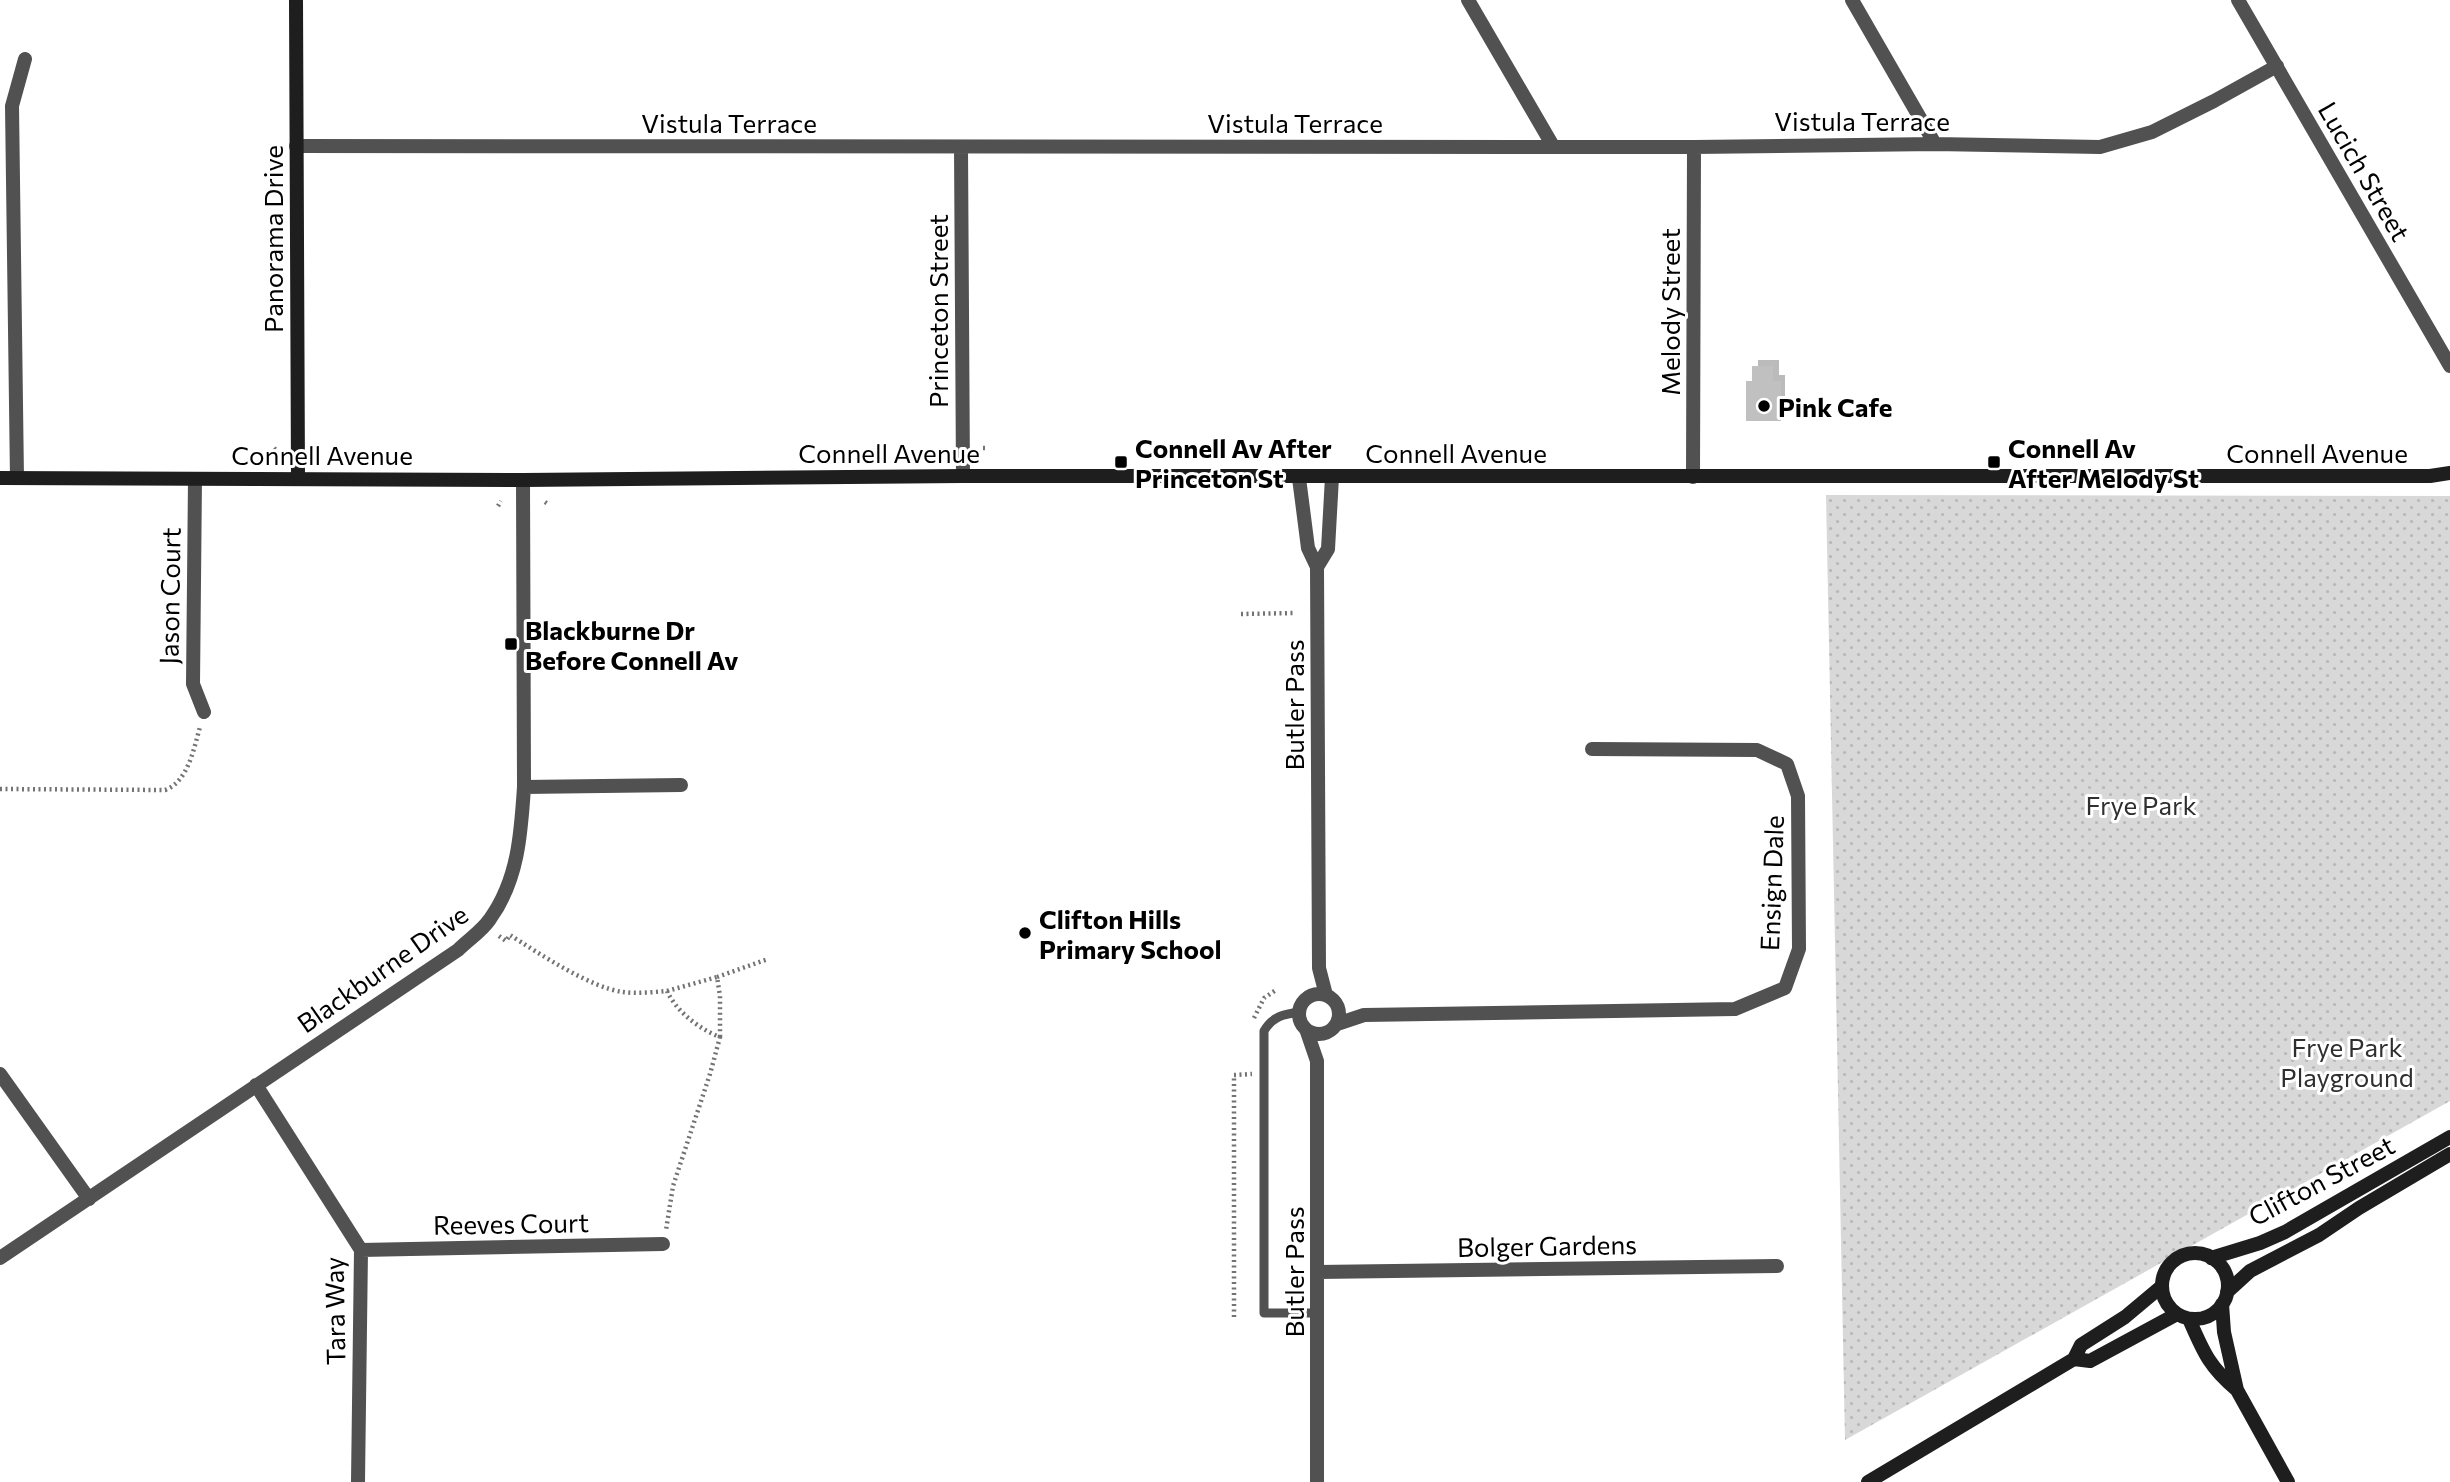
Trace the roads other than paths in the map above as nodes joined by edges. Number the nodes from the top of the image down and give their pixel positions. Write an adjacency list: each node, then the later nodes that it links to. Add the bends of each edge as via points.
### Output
1 (296, 0): 8 (street, Panorama Drive)
2 (1468, 0): 10 (street)
3 (1853, 0): 7 (street)
4 (2238, 0): 6 (street, Lucich Street)
5 (25, 59): 18 (street, via 12,106)
6 (2277, 66): 7 (street, Vistula Terrace, via 2152,132 2100,146); 12 (street, Lucich Street)
7 (1936, 144): 11 (street, Vistula Terrace)
8 (296, 146): 9 (street, Vistula Terrace); 21 (street, Panorama Drive)
9 (961, 146): 10 (street, Vistula Terrace); 14 (street, Princeton Street)
10 (1553, 146): 11 (street, Vistula Terrace)
11 (1694, 146): 16 (street, Melody Street)
12 (2450, 366)
13 (2450, 474): 16 (street, Connell Avenue)
14 (963, 476): 19 (street, Connell Avenue); 22 (street, Connell Avenue)
15 (1332, 477): 16 (street, Connell Avenue); 19 (street, Connell Avenue); 23 (street, Butler Pass, via 1328,549)
16 (1693, 477)
17 (0, 478): 18 (street, Connell Avenue)
18 (18, 478): 20 (street, Connell Avenue)
19 (1299, 478): 23 (street, Butler Pass, via 1308,548)
20 (195, 479): 21 (street, Connell Avenue); 24 (street, Jason Court, via 193,684)
21 (298, 479): 22 (street, Connell Avenue)
22 (523, 480): 27 (street, Blackburne Drive)
23 (1317, 567): 28 (street, Butler Pass)
24 (204, 712)
25 (1592, 750): 31 (street, Ensign Dale, via 1756,750 1787,764 1798,796 1799,949 1785,988 1735,1009)
26 (681, 785): 27 (street)
27 (524, 787): 36 (street, Blackburne Drive, via 521,836 510,884 489,921 458,950)
28 (1319, 968): 29 (street, Butler Pass); 30 (street, Butler Pass)
29 (1330, 998): 30 (street, via 1316,995); 31 (street, Ensign Dale); 32 (street, via 1339,1010)
30 (1303, 1005): 33 (street, via 1301,1023); 48 (lane, via 1269,1022 1265,1031 1265,1313)
31 (1364, 1015): 32 (street, Ensign Dale)
32 (1335, 1026): 33 (street, via 1325,1034); 34 (street, Butler Pass)
33 (1306, 1029): 34 (street, Butler Pass)
34 (1317, 1061): 45 (street, Butler Pass)
35 (0, 1074): 39 (street)
36 (257, 1085): 39 (street, Blackburne Drive); 41 (street, Tara Way)
37 (2450, 1137): 43 (street, Clifton Street, via 2285,1232)
38 (2450, 1154): 47 (street, Clifton Street, via 2319,1236 2250,1271)
39 (89, 1199): 42 (street, Blackburne Drive)
40 (663, 1244): 41 (street, Reeves Court)
41 (361, 1250): 52 (street, Tara Way)
42 (0, 1258)
43 (2211, 1258): 46 (street, via 2193,1254 2175,1260); 47 (street, via 2224,1273)
44 (1777, 1266): 45 (street, Bolger Gardens)
45 (1318, 1272): 48 (street, Butler Pass)
46 (2162, 1286): 49 (street, via 2169,1307); 50 (street, via 2081,1345)
47 (2224, 1298): 49 (street, via 2208,1316); 51 (street, via 2224,1332)
48 (1317, 1313): 53 (street, Butler Pass)
49 (2183, 1316): 50 (street, via 2090,1361); 51 (street, via 2216,1373)
50 (2074, 1359): 54 (street)
51 (2237, 1390): 55 (street)
52 (358, 1482)
53 (1317, 1482)
54 (1868, 1482)
55 (2288, 1482)

